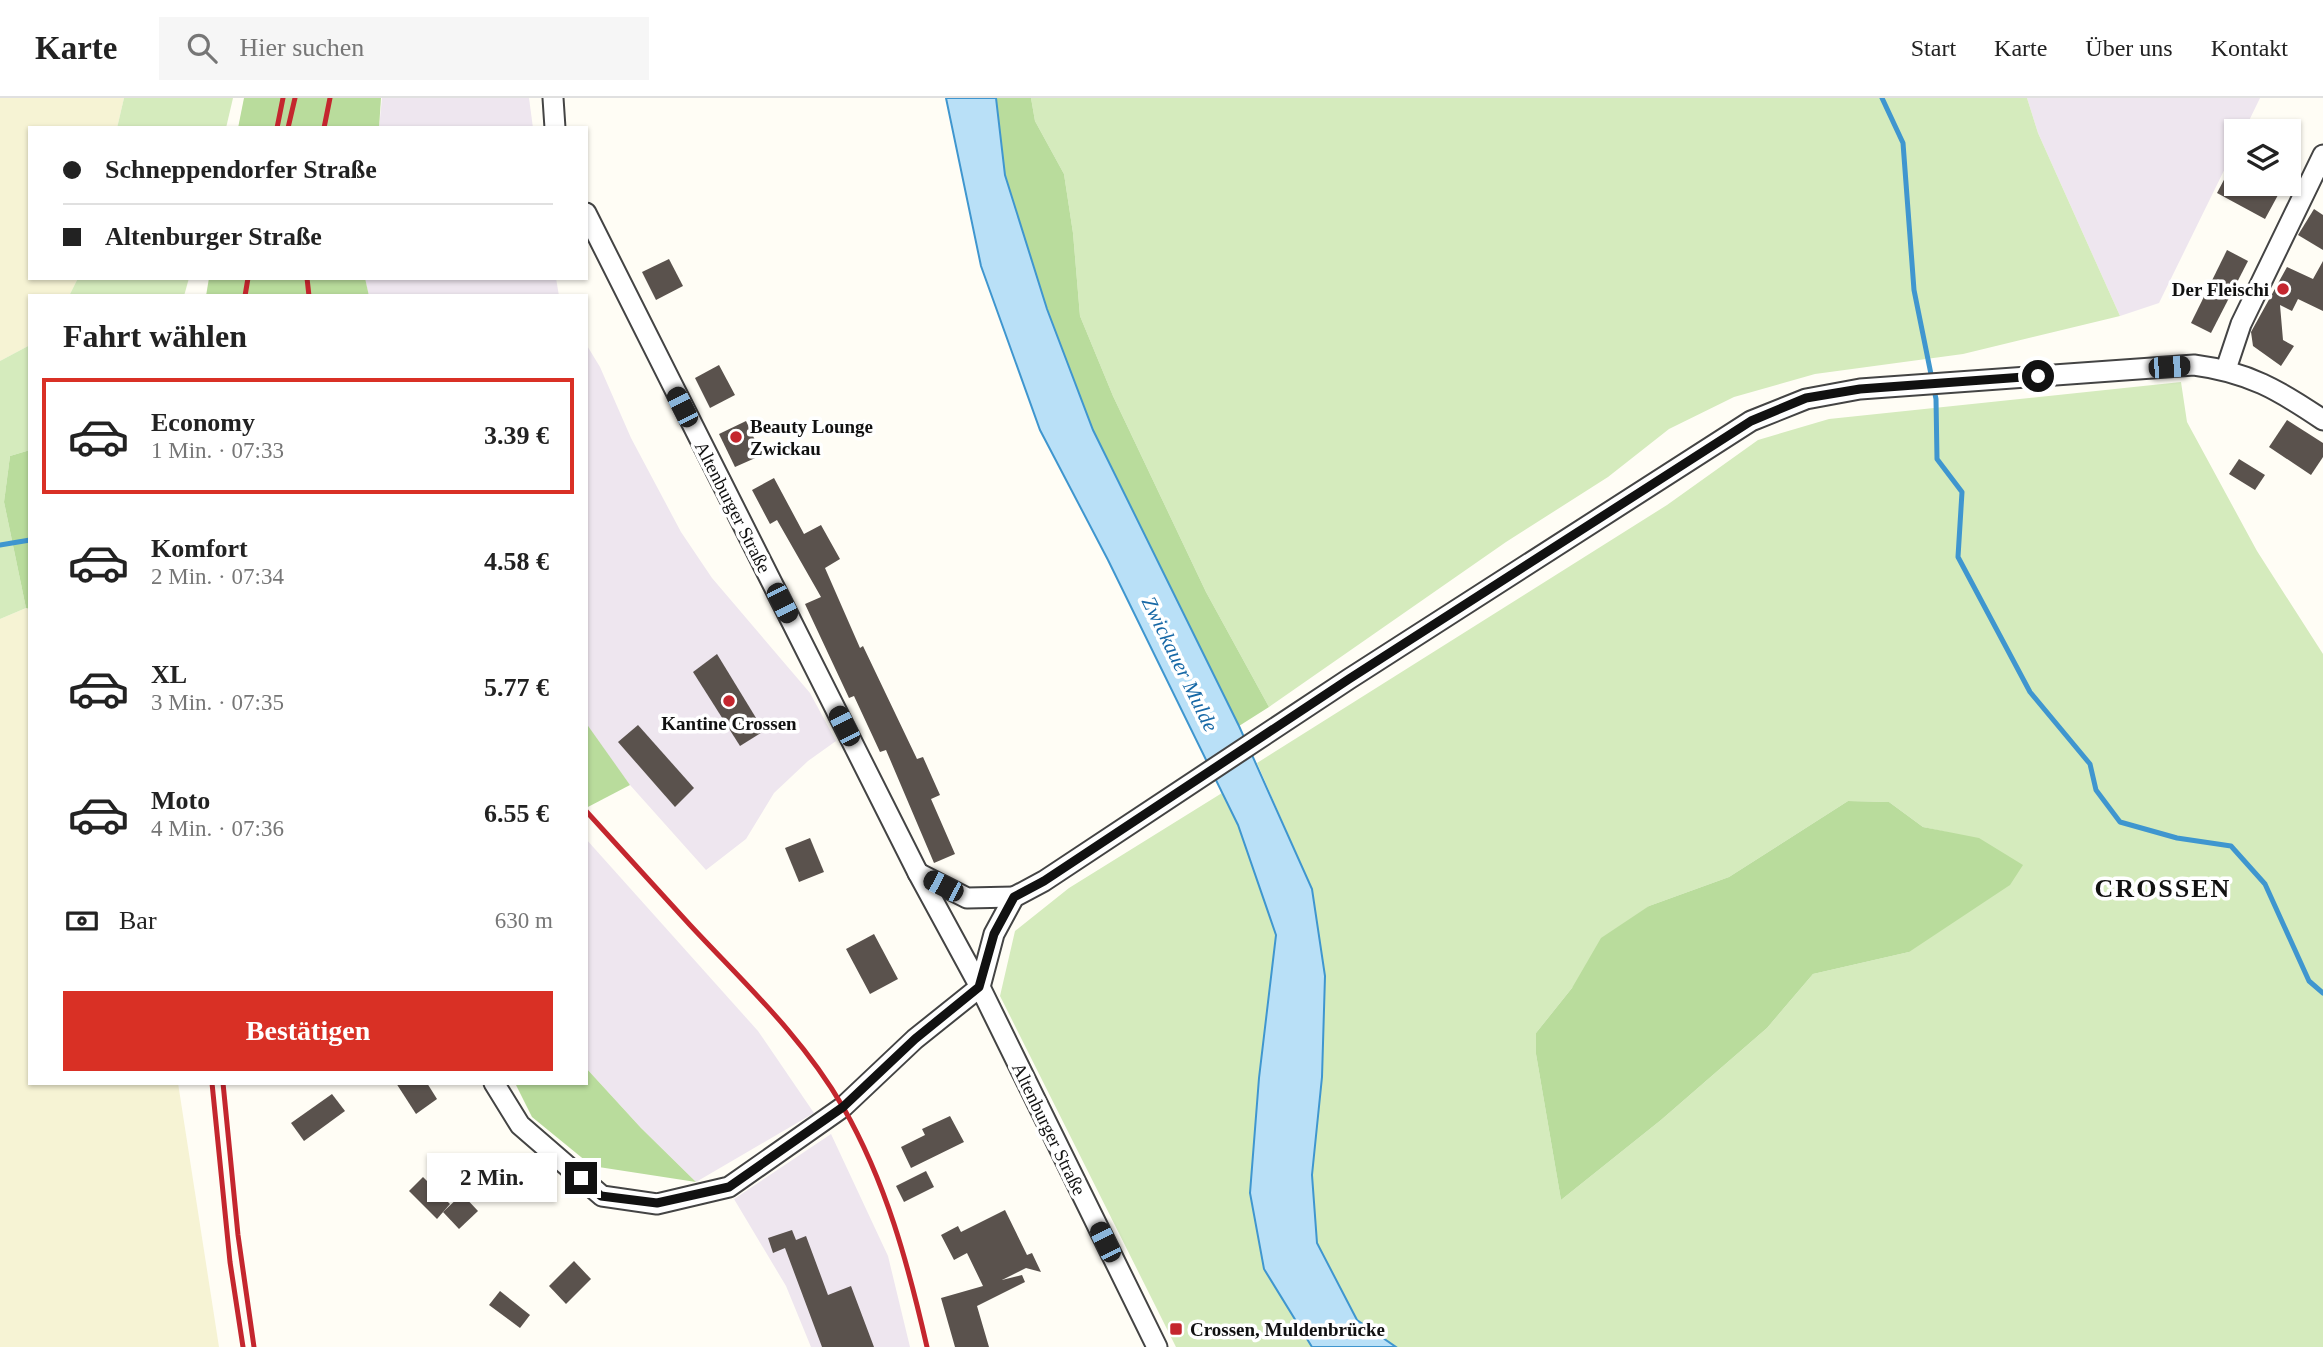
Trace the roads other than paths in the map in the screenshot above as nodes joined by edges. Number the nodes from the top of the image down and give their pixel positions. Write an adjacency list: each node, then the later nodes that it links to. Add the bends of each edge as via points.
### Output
1 (553, 98): 2 (street)
2 (555, 126)
3 (2323, 155): 5 (street, via 2241,324)
4 (588, 217): 7 (street, Altenburger Straße)
5 (2226, 369): 6 (street, via 2261,381); 8 (street, via 2194,365 1860,389 1806,398 1751,421)
6 (2323, 420)
7 (918, 873): 8 (street, via 967,898); 9 (street, Altenburger Straße)
8 (1014, 897): 9 (street, via 994,934)
9 (979, 987): 10 (street, via 843,1107 729,1187 657,1203 601,1196 520,1125); 11 (street, Altenburger Straße)
10 (495, 1085)
11 (1157, 1347)

